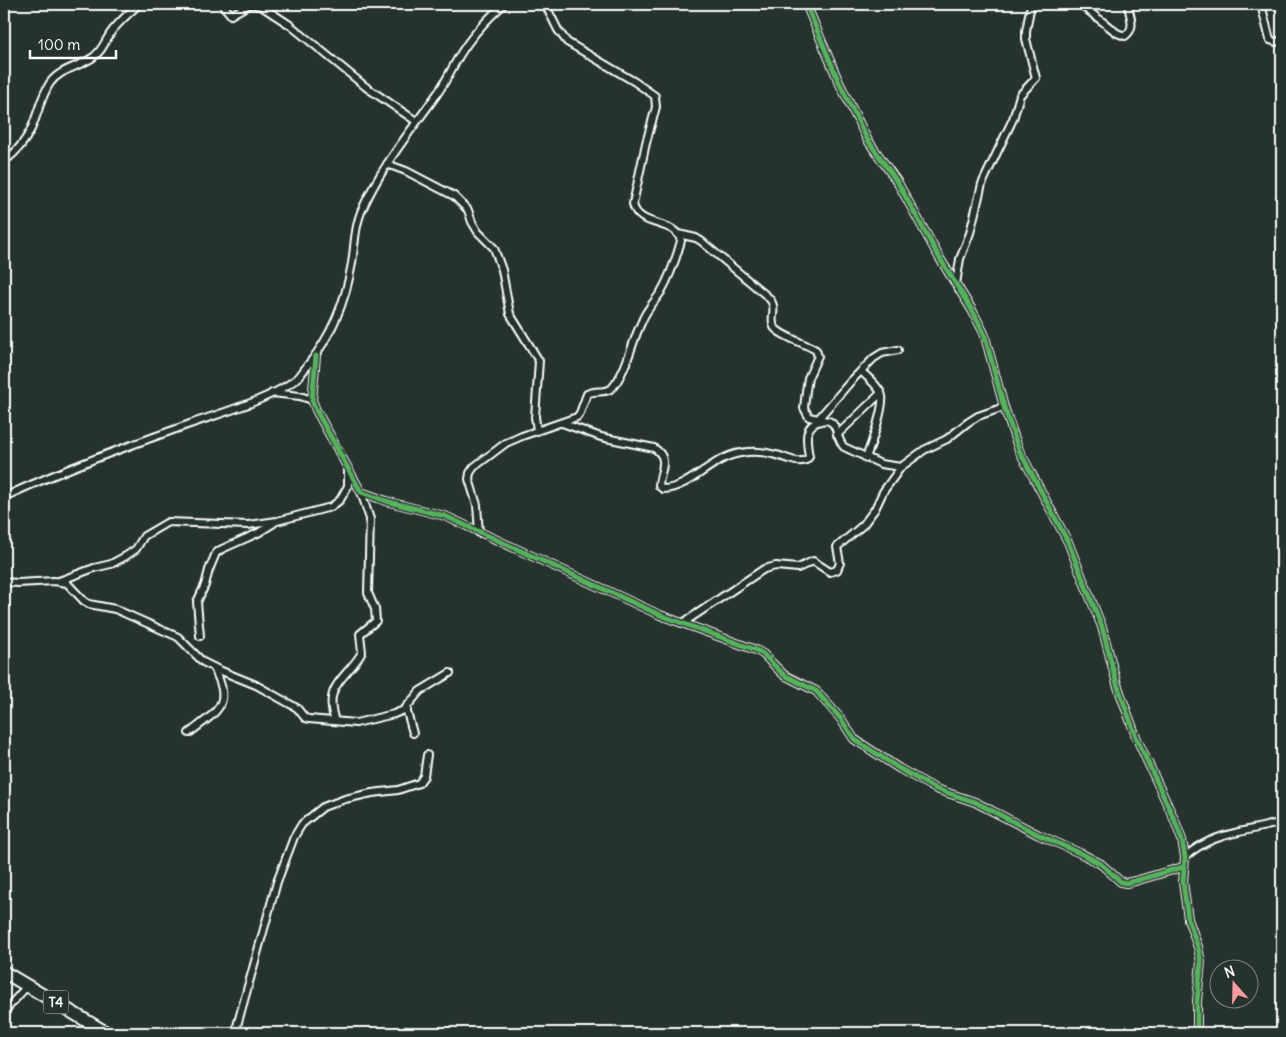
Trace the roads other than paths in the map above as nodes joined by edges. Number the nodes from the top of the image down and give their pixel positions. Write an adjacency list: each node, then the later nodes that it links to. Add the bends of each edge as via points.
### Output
1 (139, 4): 13 (street, via 110,32 106,43 94,57 50,82 34,124 18,148)
2 (222, 4): 3 (street, via 231,15)
3 (250, 4): 12 (street, via 261,6 290,25 366,87)
4 (504, 4): 12 (street, via 475,33)
5 (545, 4): 15 (street, via 567,42 655,96 656,107 633,204 641,218)
6 (806, 4): 16 (street, via 867,139 891,172)
7 (1031, 4): 16 (street, via 1026,39 1036,78 1020,94 1013,119 982,184 960,259)
8 (1080, 4): 9 (street, via 1122,36 1131,31)
9 (1128, 4)
10 (1261, 4): 11 (street, via 1270,40)
11 (1282, 40)
12 (416, 121): 14 (street)
13 (4, 161)
14 (387, 164): 18 (street, via 361,213 342,303); 26 (street, via 454,196 465,206 478,232 494,248 502,270 510,314 539,361 535,417)
15 (678, 234): 24 (street, via 696,238 728,262 771,300 777,331 817,352 817,361 808,378 804,408 807,416); 25 (street, via 682,242 675,261 662,290 642,320 628,360 615,383 610,390 587,394 580,413)
16 (956, 285): 23 (street, via 984,333)
17 (898, 350): 19 (street, via 880,354)
18 (316, 356): 20 (street, via 296,380); 22 (street)
19 (861, 371): 21 (street); 24 (street)
20 (271, 393): 22 (street); 32 (street)
21 (881, 393): 27 (street); 28 (street, via 875,433)
22 (312, 400): 30 (street)
23 (1004, 407): 29 (street, via 978,416); 47 (street, via 1019,450 1083,577 1102,627 1127,712 1175,821)
24 (821, 419): 25 (street, via 807,432 809,457 806,460 798,462 768,453 740,453 664,489 659,486 663,459 654,448 600,437); 27 (street, via 832,423)
25 (562, 423): 26 (street)
26 (538, 430): 34 (street, via 506,444 470,473)
27 (837, 435): 28 (street, via 844,447)
28 (866, 458): 29 (street)
29 (901, 467): 37 (street, via 863,525 837,546 840,563 836,570 830,572 813,561 798,568 770,566)
30 (348, 470): 31 (street); 33 (street, via 348,486 336,504)
31 (361, 492): 34 (street, via 436,513); 42 (street, via 370,519 368,593 376,621 360,634 362,652 336,687 332,698)
32 (4, 497)
33 (278, 520): 36 (street, via 248,525 168,522 146,534 136,549 126,556); 38 (street, via 216,554 197,602)
34 (479, 533): 37 (street, via 625,600)
35 (4, 582): 36 (street)
36 (59, 582): 39 (street, via 70,586 89,604 115,609 178,637)
37 (683, 622): 48 (street, via 763,654 784,675 820,695 854,739 900,769 936,789 975,802 1090,858 1121,882)
38 (200, 636)
39 (214, 668): 42 (street, via 246,679 272,693 300,710 306,718); 43 (street, via 222,686 222,702)
40 (450, 673): 41 (street, via 420,691)
41 (407, 705): 42 (street, via 394,714 356,723); 44 (street)
42 (335, 721)
43 (189, 733)
44 (413, 733)
45 (427, 755): 53 (street, via 424,776 419,783 345,799 323,808 302,824 276,882)
46 (1282, 822): 47 (street, via 1234,832 1201,844)
47 (1185, 857): 48 (street)
48 (1183, 867): 54 (street, via 1188,919 1201,962)
49 (4, 972): 50 (highway, T4)
50 (27, 986): 51 (street); 52 (highway, T4)
51 (4, 1012)
52 (107, 1033)
53 (235, 1033)
54 (1197, 1033)

